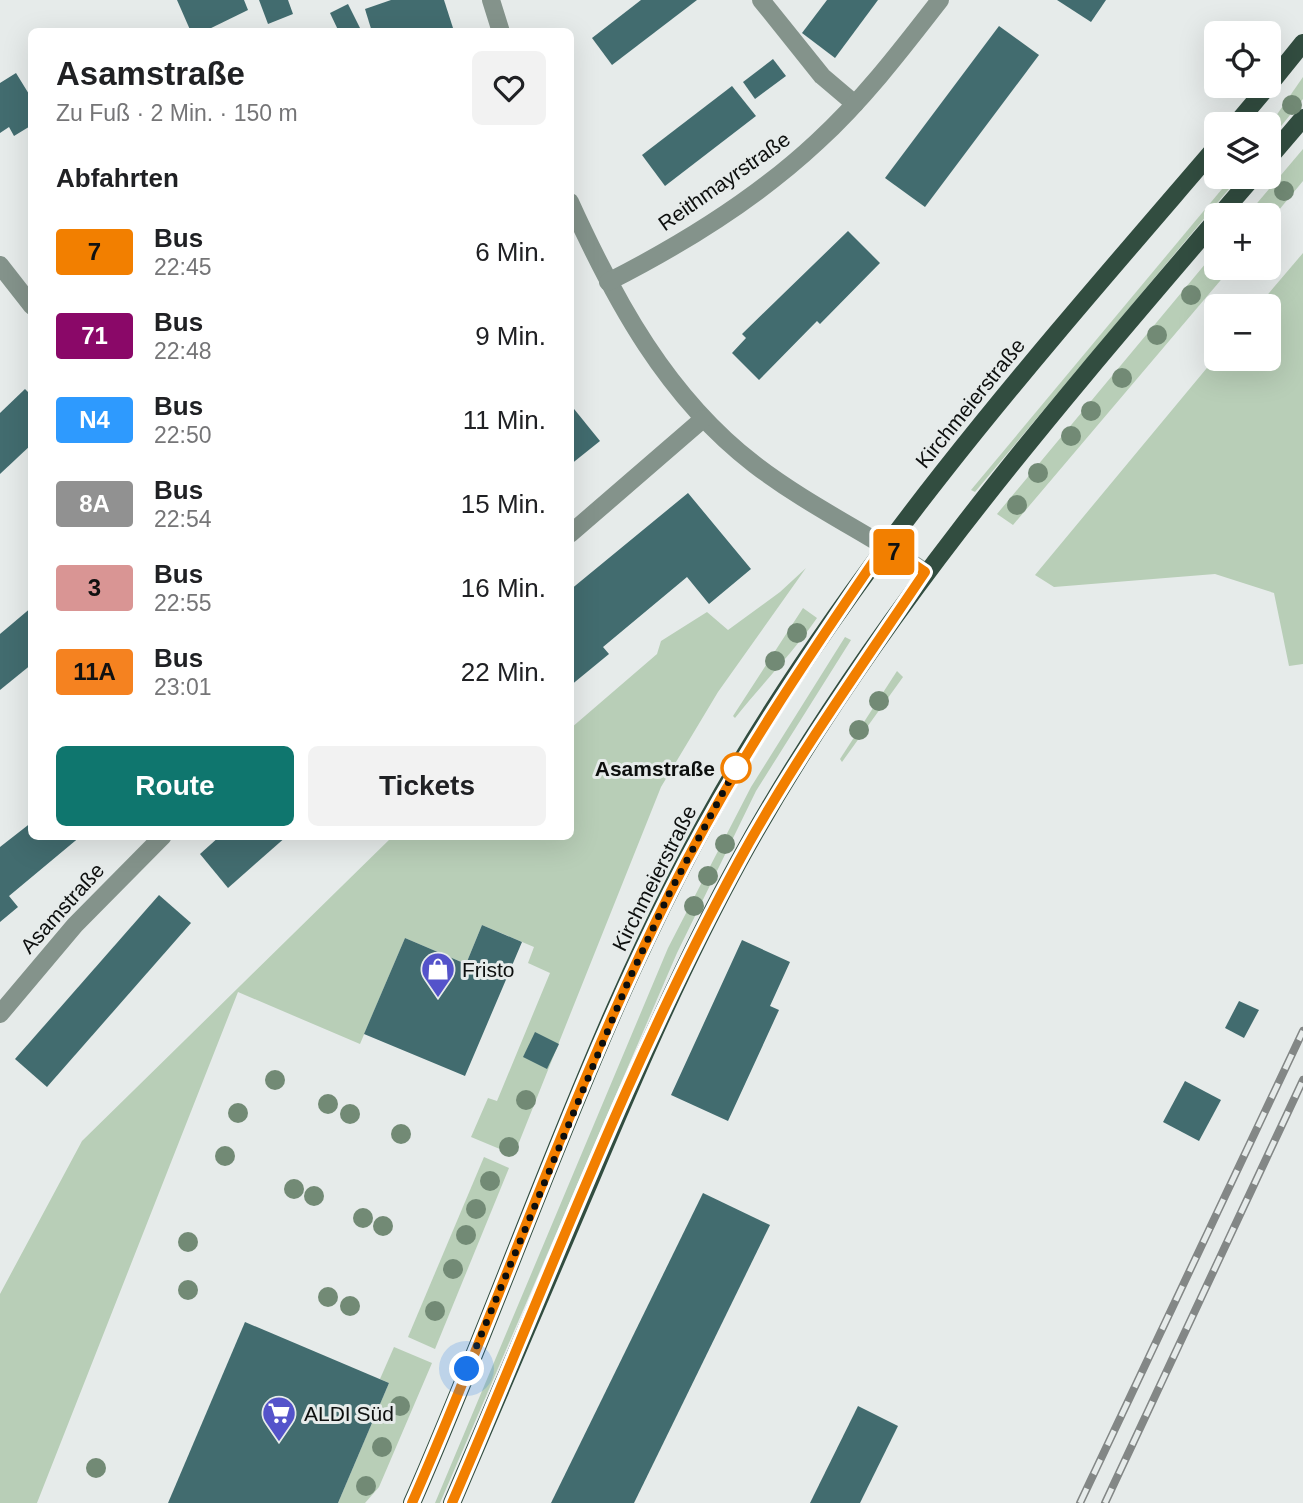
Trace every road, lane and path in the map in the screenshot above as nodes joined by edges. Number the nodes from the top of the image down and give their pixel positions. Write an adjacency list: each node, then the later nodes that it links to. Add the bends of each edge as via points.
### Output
1 (491, 0): 4 (street)
2 (761, 0): 8 (street, via 822,76)
3 (940, 0): 8 (street, Reithmayrstraße)
4 (500, 28)
5 (1303, 43): 6 (main road)
6 (1281, 69)
7 (1257, 98): 9 (main road)
8 (855, 104): 18 (street, Reithmayrstraße, via 818,142 759,190)
9 (1246, 112)
10 (1303, 118): 11 (main road)
11 (1281, 144)
12 (1204, 161): 22 (main road, Kirchmeierstraße, via 969,436)
13 (1243, 189): 14 (main road)
14 (1230, 203)
15 (574, 210): 18 (street)
16 (1204, 233): 23 (main road, via 1043,421)
17 (0, 265): 19 (street)
18 (608, 282): 20 (street, via 657,362)
19 (28, 301)
20 (703, 419): 21 (street); 22 (street, via 754,465)
21 (574, 531)
22 (885, 545): 23 (street); 26 (main road, Kirchmeierstraße, via 736,768 670,892 552,1162)
23 (925, 572): 27 (main road, via 795,765 691,952)
24 (159, 840): 25 (street, Asamstraße, via 75,926)
25 (0, 1014)
26 (412, 1503)
27 (452, 1503)

